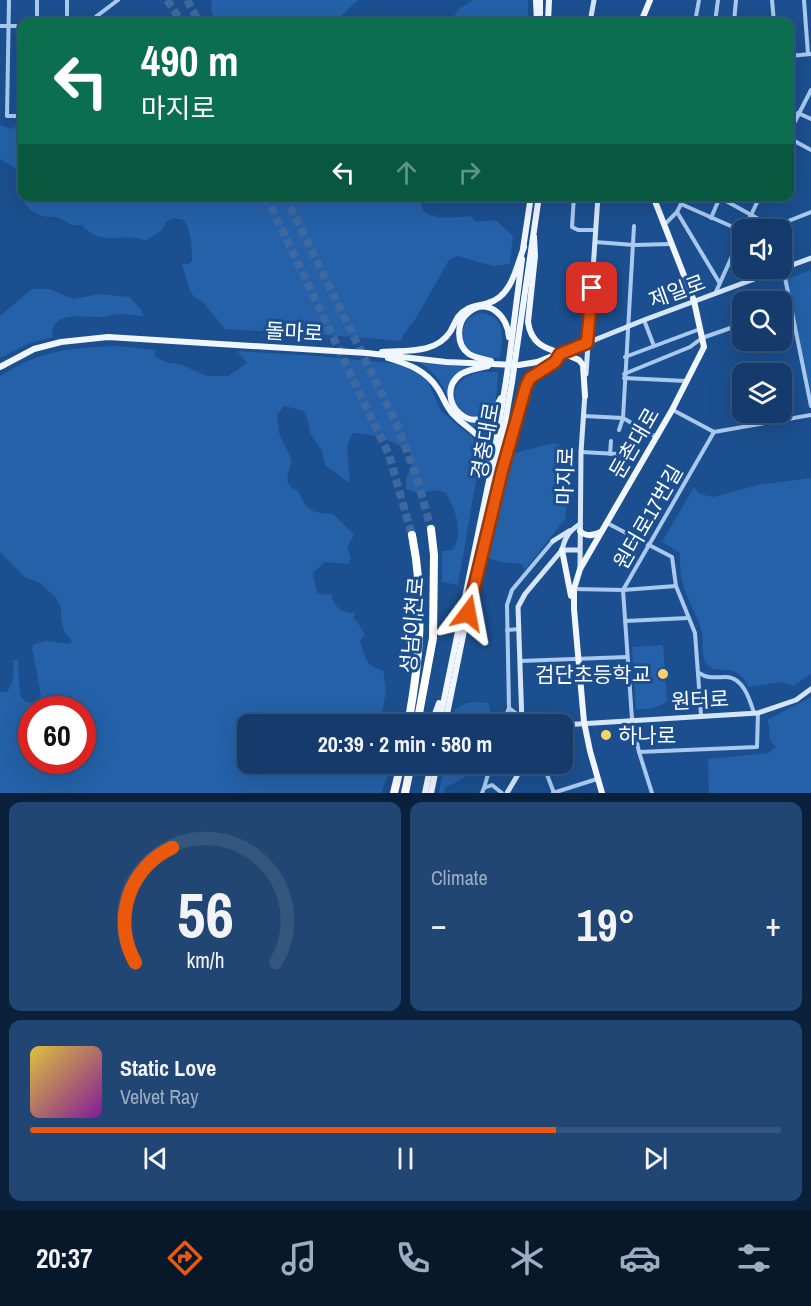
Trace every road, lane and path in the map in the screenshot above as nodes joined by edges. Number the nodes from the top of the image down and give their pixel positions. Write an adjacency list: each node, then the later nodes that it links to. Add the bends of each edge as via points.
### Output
1 (9, 0): 26 (street)
2 (37, 0): 14 (street)
3 (68, 0): 15 (street)
4 (118, 0): 16 (street)
5 (538, 0): 17 (main road)
6 (547, 0): 18 (main road)
7 (594, 0): 19 (street)
8 (650, 0): 20 (main road)
9 (699, 0): 21 (street)
10 (718, 0): 22 (street)
11 (736, 0): 23 (street)
12 (772, 0): 24 (street)
13 (804, 0): 28 (street)
14 (37, 18)
15 (67, 18)
16 (95, 18)
17 (538, 18)
18 (547, 18)
19 (591, 18)
20 (643, 18)
21 (696, 18)
22 (716, 18)
23 (734, 18)
24 (774, 18)
25 (0, 26): 26 (street)
26 (8, 26): 27 (street); 32 (street, via 7,116)
27 (18, 26)
28 (809, 54): 29 (street)
29 (794, 56)
30 (811, 90): 31 (street)
31 (798, 113): 33 (street); 34 (street)
32 (18, 116)
33 (811, 119)
34 (794, 122)
35 (794, 141): 36 (street)
36 (811, 150)
37 (530, 201): 62 (main road, 경충대로)
38 (538, 201): 58 (main road, 경충대로)
39 (574, 201): 57 (street, via 572,227)
40 (598, 201): 57 (street, 마지로)
41 (655, 201): 54 (main road, 둔촌대로)
42 (682, 201): 46 (street)
43 (717, 201): 50 (street)
44 (726, 201): 49 (street)
45 (758, 201): 49 (street)
46 (681, 204): 47 (street); 50 (street)
47 (677, 212): 54 (street); 67 (street)
48 (811, 212): 53 (street)
49 (751, 215): 51 (street); 52 (street)
50 (711, 218): 56 (street)
51 (749, 219)
52 (758, 219)
53 (792, 220)
54 (663, 225): 60 (main road, 둔촌대로)
55 (634, 226): 61 (street)
56 (732, 227)
57 (596, 230): 59 (street, 마지로)
58 (534, 237): 79 (main road, 경충대로); 80 (main road, via 530,332 540,345)
59 (595, 242): 61 (street); 76 (street, 마지로)
60 (670, 244): 61 (street); 69 (main road, 둔촌대로)
61 (634, 245): 72 (street)
62 (524, 247): 78 (main road, via 507,290 488,304 464,310 436,345 420,350); 79 (main road, 경충대로)
63 (732, 254): 67 (street)
64 (811, 258): 65 (street, 제일로)
65 (792, 263)
66 (752, 279): 68 (street, 제일로)
67 (719, 282): 68 (street)
68 (714, 295): 69 (street, 제일로)
69 (694, 302): 71 (street, 제일로); 74 (main road, 둔촌대로)
70 (792, 311): 88 (street)
71 (644, 320): 72 (street, 제일로); 77 (street)
72 (627, 327): 76 (street, 제일로); 81 (street)
73 (732, 328): 75 (street)
74 (700, 329): 75 (main road, 둔촌대로); 77 (street)
75 (702, 338): 84 (street); 86 (main road, 둔촌대로, via 704,347)
76 (587, 343): 80 (main road, 돌마로); 87 (street, 마지로)
77 (654, 346): 81 (street)
78 (367, 353): 82 (main road, 돌마로, via 446,362); 83 (main road, 돌마로, via 108,338 61,342 18,356); 100 (main road, via 411,364 430,378 454,415 481,438 489,455)
79 (513, 353): 82 (main road, via 506,321 500,314 484,308 467,313 459,330 461,346 468,353); 85 (main road, 경충대로, bridge)
80 (560, 354): 82 (main road, 돌마로, via 519,365); 87 (main road, via 583,365); 115 (main road, via 555,362 530,378 526,386)
81 (625, 357): 84 (street)
82 (501, 363): 85 (main road, via 472,369 455,380 451,389 454,408 472,420 481,419 489,415)
83 (0, 367)
84 (624, 376): 86 (street); 92 (street)
85 (509, 381): 100 (main road, 경충대로); 115 (main road, 경충대로)
86 (687, 381): 89 (main road, 둔촌대로)
87 (585, 396): 91 (street, 마지로)
88 (811, 406)
89 (672, 410): 94 (street); 95 (main road, 둔촌대로)
90 (811, 415): 94 (street)
91 (584, 416): 92 (street); 97 (street, 마지로)
92 (623, 418): 93 (street); 95 (street)
93 (619, 430)
94 (714, 432): 108 (street, 원터로17번길)
95 (656, 437): 101 (main road, 둔촌대로)
96 (611, 441): 98 (street)
97 (581, 452): 98 (street); 102 (street, 마지로)
98 (610, 454): 99 (street)
99 (627, 459)
100 (489, 478): 125 (main road, 경충대로)
101 (607, 523): 105 (main road, 둔촌대로); 108 (street)
102 (580, 527): 104 (street); 105 (main road, via 589,536); 110 (street, 마지로)
103 (431, 528): 129 (highway, 성남이천로, via 433,638)
104 (570, 531): 107 (street); 109 (street)
105 (602, 532): 111 (main road, 둔촌대로)
106 (412, 535): 128 (highway, 성남이천로, via 421,602)
107 (553, 541): 109 (street, via 560,542); 120 (street, via 512,590 507,605)
108 (650, 546): 112 (street, via 672,557); 114 (street, 원터로17번길)
109 (562, 549): 110 (street); 116 (main road); 119 (street, via 521,600)
110 (579, 550): 111 (street, 마지로)
111 (580, 569): 113 (main road, 둔촌대로)
112 (676, 586): 114 (street); 117 (street)
113 (574, 589): 114 (street); 116 (main road, 둔촌대로)
114 (623, 590): 118 (street, 원터로17번길)
115 (473, 591): 132 (main road, 경충대로)
116 (574, 609): 122 (main road, 둔촌대로)
117 (688, 618): 118 (street); 124 (street, via 695,633)
118 (625, 621): 121 (street, 원터로17번길)
119 (519, 629): 120 (street); 123 (street)
120 (507, 630): 127 (street)
121 (627, 657): 122 (street); 138 (street, 원터로17번길)
122 (578, 658): 123 (street); 139 (main road, 둔촌대로)
123 (520, 661): 135 (street)
124 (699, 673): 136 (street, via 706,678 730,677 739,682); 137 (street)
125 (446, 686): 130 (main road); 131 (main road, 경충대로)
126 (811, 689): 136 (street, 원터로, via 796,700)
127 (509, 708): 133 (street); 134 (street)
128 (407, 714)
129 (419, 714)
130 (435, 714)
131 (441, 714)
132 (448, 714)
133 (507, 714)
134 (517, 714)
135 (521, 714)
136 (756, 714): 137 (street, 원터로); 141 (street, via 757,747)
137 (701, 716): 138 (street, 원터로)
138 (632, 720): 139 (street, 원터로); 141 (street, 원터로17번길)
139 (584, 722): 140 (street); 149 (main road, 둔촌대로)
140 (573, 724)
141 (639, 752): 160 (street, 원터로17번길)
142 (399, 774): 151 (highway)
143 (409, 774): 152 (highway)
144 (428, 774): 153 (main road)
145 (435, 774): 154 (main road)
146 (489, 774): 150 (street)
147 (518, 774): 157 (street)
148 (547, 774): 158 (street)
149 (598, 778): 158 (street); 159 (main road, 둔촌대로)
150 (484, 788): 155 (street); 156 (street, via 492,784)
151 (394, 793)
152 (405, 793)
153 (425, 793)
154 (431, 793)
155 (482, 793)
156 (502, 793)
157 (508, 793)
158 (554, 793)
159 (602, 793)
160 (652, 793)

